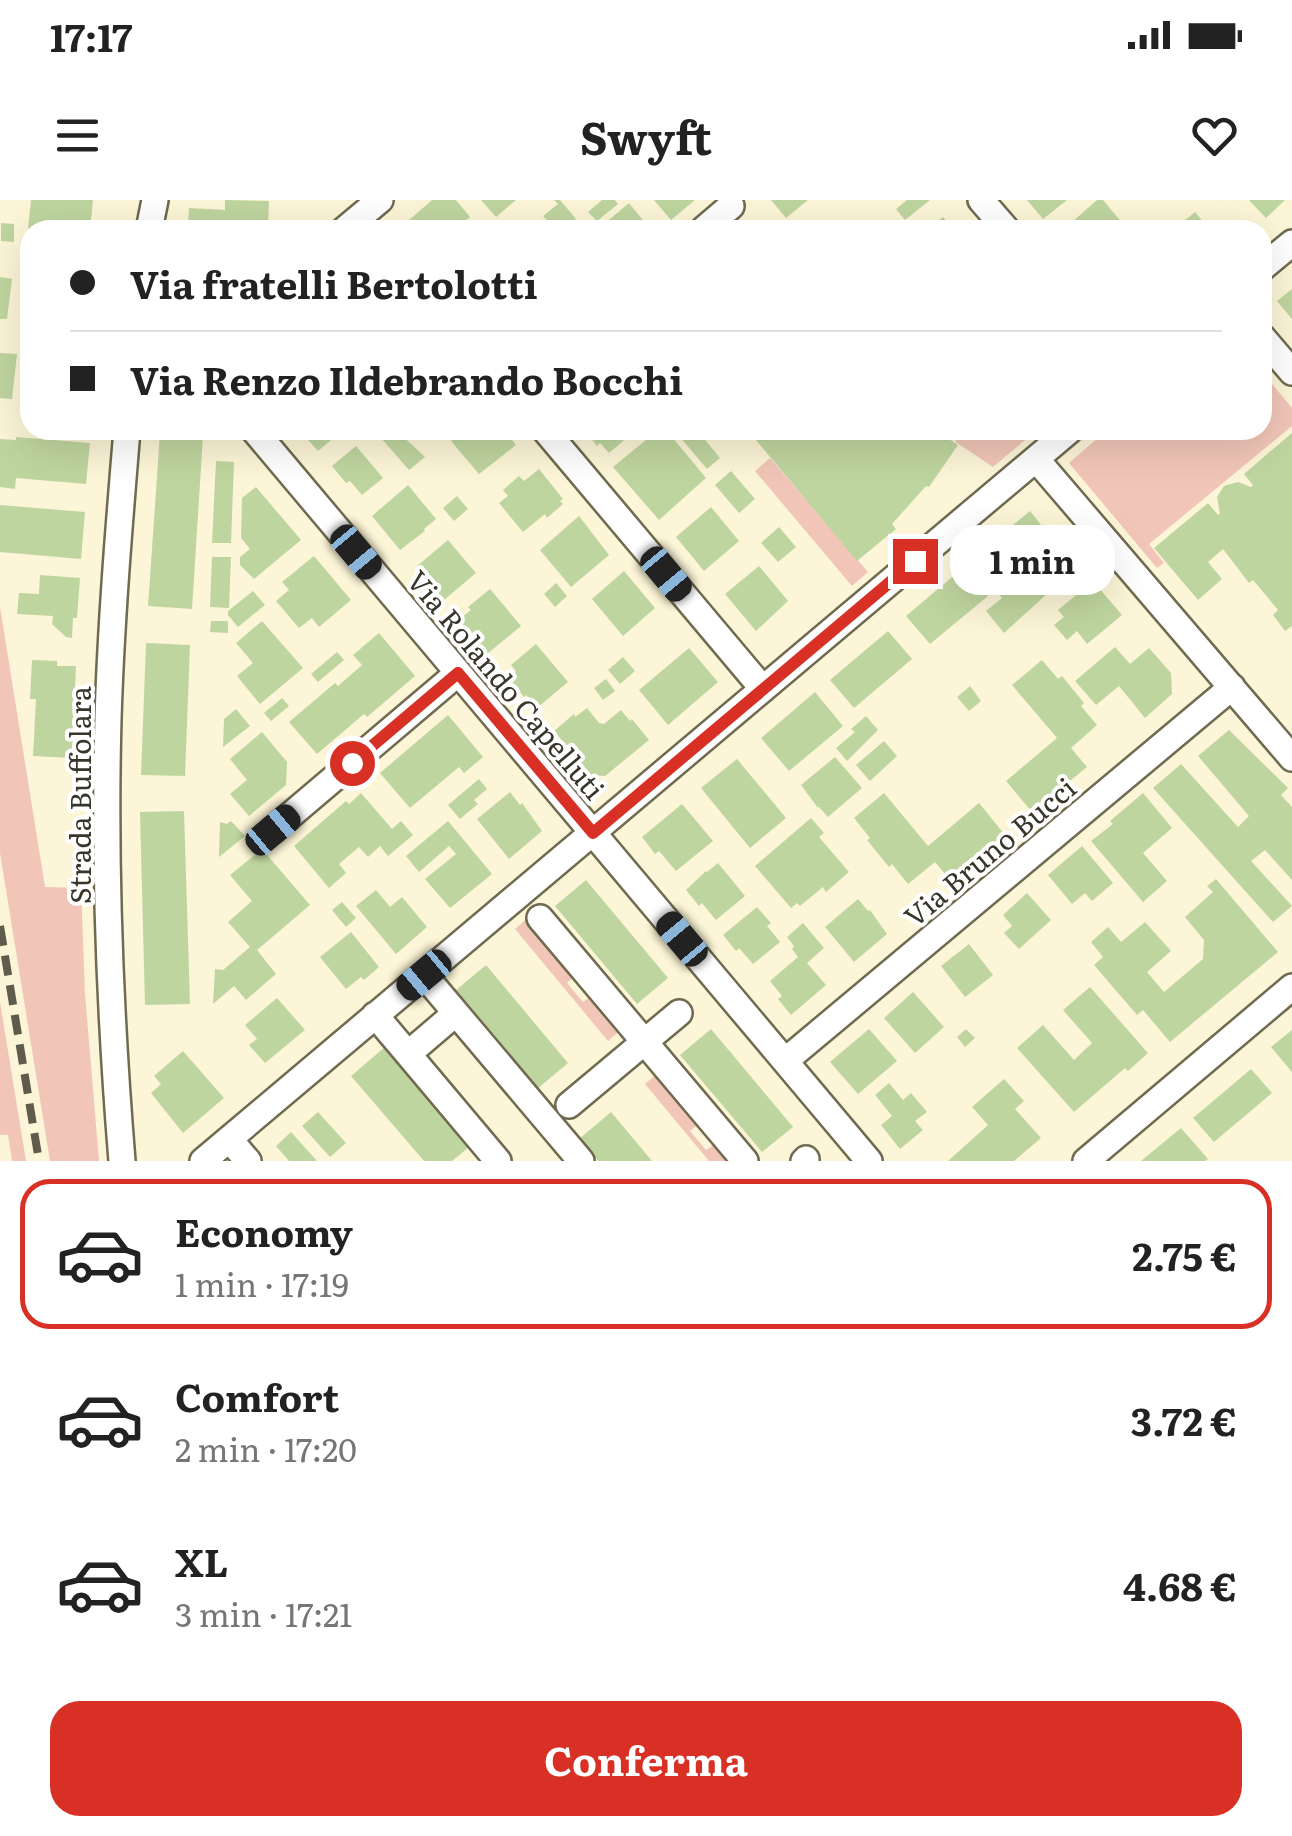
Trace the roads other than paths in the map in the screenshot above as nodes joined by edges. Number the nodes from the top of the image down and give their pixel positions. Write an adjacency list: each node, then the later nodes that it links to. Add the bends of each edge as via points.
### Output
1 (981, 200): 4 (street)
2 (731, 206): 3 (street)
3 (714, 220)
4 (998, 220)
5 (1292, 243): 6 (street)
6 (1272, 260)
7 (1272, 349): 8 (street)
8 (1292, 372)
9 (126, 440): 31 (street, Strada Buffolara, via 107,794)
10 (262, 440): 14 (street, Via Rolando Capelluti)
11 (553, 440): 16 (street)
12 (1058, 440): 13 (street)
13 (1036, 459): 15 (street); 16 (street)
14 (458, 673): 18 (street); 19 (street, Via Rolando Capelluti)
15 (1232, 687): 17 (street); 28 (street, Via Bruno Bucci)
16 (764, 688): 19 (street)
17 (1292, 758)
18 (273, 830)
19 (593, 833): 21 (street); 28 (street, Via Rolando Capelluti)
20 (540, 918): 26 (street)
21 (424, 975): 24 (street); 25 (street)
22 (1292, 987): 38 (street)
23 (678, 1013): 26 (street)
24 (456, 1014): 27 (street); 35 (street)
25 (376, 1016): 27 (street); 30 (street)
26 (644, 1042): 29 (street); 36 (street)
27 (408, 1054): 34 (street)
28 (785, 1061): 37 (street, Via Rolando Capelluti)
29 (569, 1105)
30 (229, 1138): 32 (street); 33 (street)
31 (122, 1161)
32 (203, 1161)
33 (248, 1161)
34 (498, 1161)
35 (580, 1161)
36 (745, 1161)
37 (869, 1161)
38 (1086, 1161)

